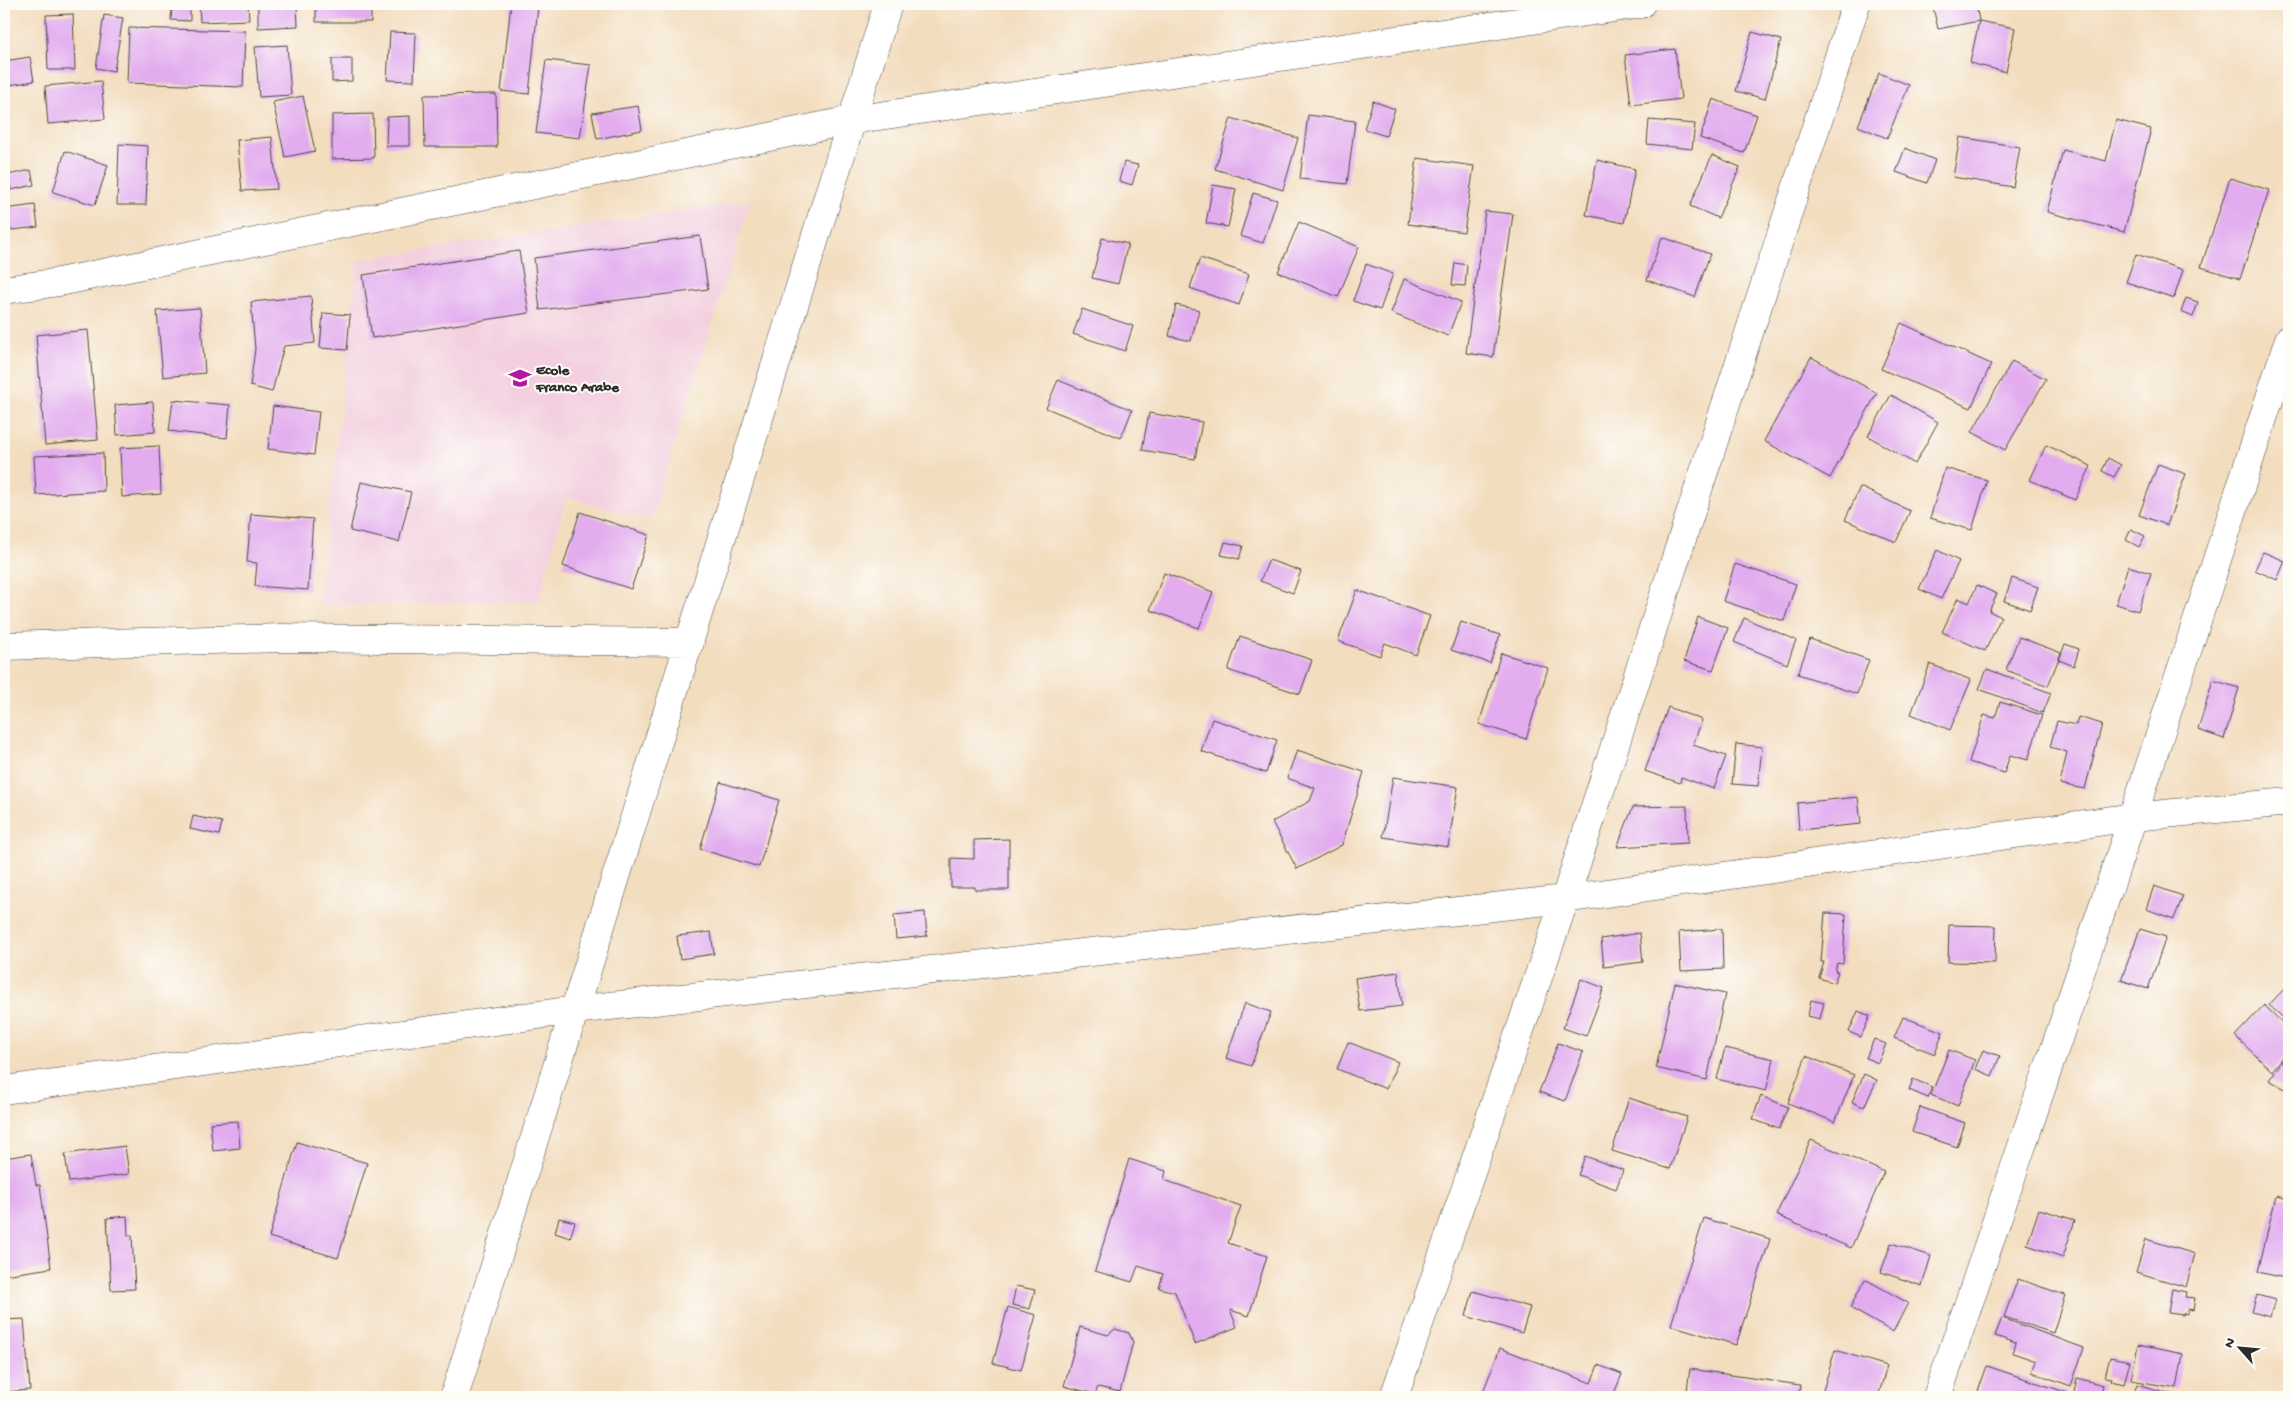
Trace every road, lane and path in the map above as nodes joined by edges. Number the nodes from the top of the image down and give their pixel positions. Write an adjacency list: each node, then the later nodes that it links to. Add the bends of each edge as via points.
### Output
1 (888, 4): 4 (street)
2 (1641, 4): 4 (street)
3 (1856, 4): 11 (street)
4 (852, 120): 5 (street, via 59,282); 7 (street)
5 (4, 290)
6 (2289, 339): 10 (street)
7 (690, 642): 8 (street, via 281,638); 12 (street)
8 (4, 646)
9 (2289, 802): 10 (street)
10 (2133, 817): 11 (street); 16 (street)
11 (1565, 899): 12 (street); 15 (street)
12 (574, 1010): 13 (street); 14 (street)
13 (4, 1090)
14 (454, 1397)
15 (1394, 1397)
16 (1937, 1397)

